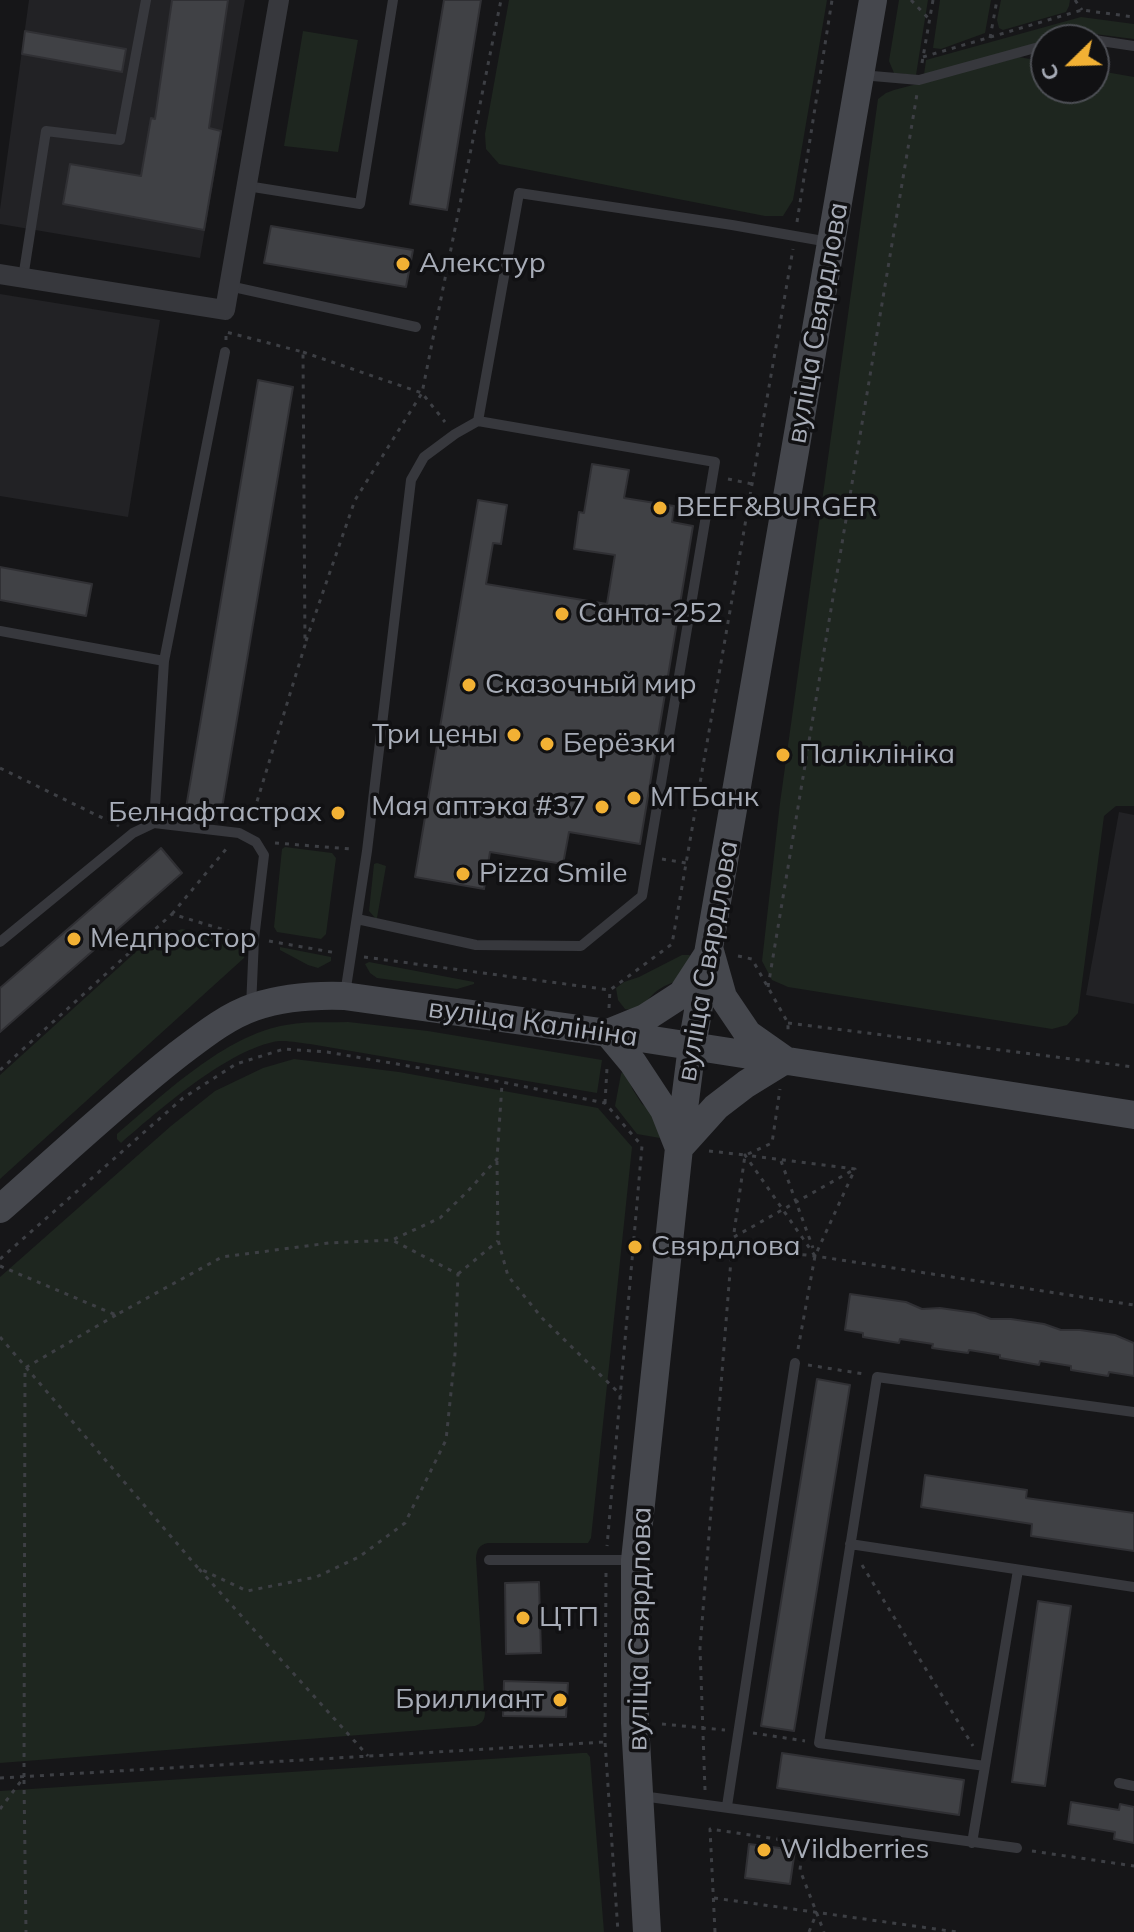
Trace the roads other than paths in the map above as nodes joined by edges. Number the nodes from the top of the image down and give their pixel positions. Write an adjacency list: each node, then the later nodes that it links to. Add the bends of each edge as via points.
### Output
1 (146, 0): 12 (lane, via 120,140 46,131)
2 (279, 0): 9 (street)
3 (393, 0): 9 (lane, via 360,204)
4 (873, 0): 8 (main road, вуліца Свярдлова)
5 (1110, 42): 6 (lane)
6 (1134, 46)
7 (1030, 49): 8 (lane, via 919,80)
8 (860, 75): 10 (main road, вуліца Свярдлова)
9 (247, 186): 13 (street)
10 (833, 243): 16 (lane, via 519,193); 22 (main road, вуліца Свярдлова)
11 (0, 274): 12 (street)
12 (23, 278): 13 (street, via 225,310)
13 (229, 286): 14 (lane)
14 (416, 327)
15 (225, 352): 18 (lane)
16 (478, 421): 20 (lane, via 424,457 411,480); 20 (lane, via 715,462 642,896 581,946 476,945)
17 (0, 631): 18 (lane)
18 (164, 661): 19 (lane)
19 (154, 823): 21 (lane, via 133,833); 24 (lane, via 239,833 256,842 264,855)
20 (357, 919): 23 (lane)
21 (0, 942)
22 (710, 951): 25 (main road, via 682,994); 26 (main road, вуліца Свярдлова); 27 (main road, via 723,997 748,1034)
23 (344, 996): 24 (main road, вуліца Калініна, via 297,997); 25 (main road, вуліца Калініна)
24 (251, 1008): 30 (main road, вуліца Калініна, via 149,1077)
25 (608, 1036): 26 (main road, вуліца Калініна); 29 (main road, via 664,1110)
26 (692, 1046): 27 (main road, вуліца Калініна); 29 (main road, вуліца Свярдлова)
27 (786, 1051): 28 (main road, вуліца Калініна); 29 (main road, via 716,1107)
28 (1134, 1115)
29 (679, 1148): 35 (main road, вуліца Свярдлова)
30 (0, 1209)
31 (795, 1363): 42 (lane)
32 (1134, 1412): 33 (lane, via 877,1377)
33 (850, 1544): 36 (lane); 38 (lane, via 819,1743)
34 (489, 1560): 35 (lane)
35 (635, 1560): 41 (main road, вуліца Свярдлова)
36 (1018, 1570): 37 (lane); 38 (lane)
37 (1134, 1587)
38 (985, 1766): 43 (lane)
39 (1119, 1783): 40 (lane)
40 (1134, 1786)
41 (639, 1795): 42 (lane); 45 (main road, вуліца Свярдлова)
42 (727, 1806): 43 (lane)
43 (972, 1843): 44 (lane)
44 (1017, 1848)
45 (647, 1932)

